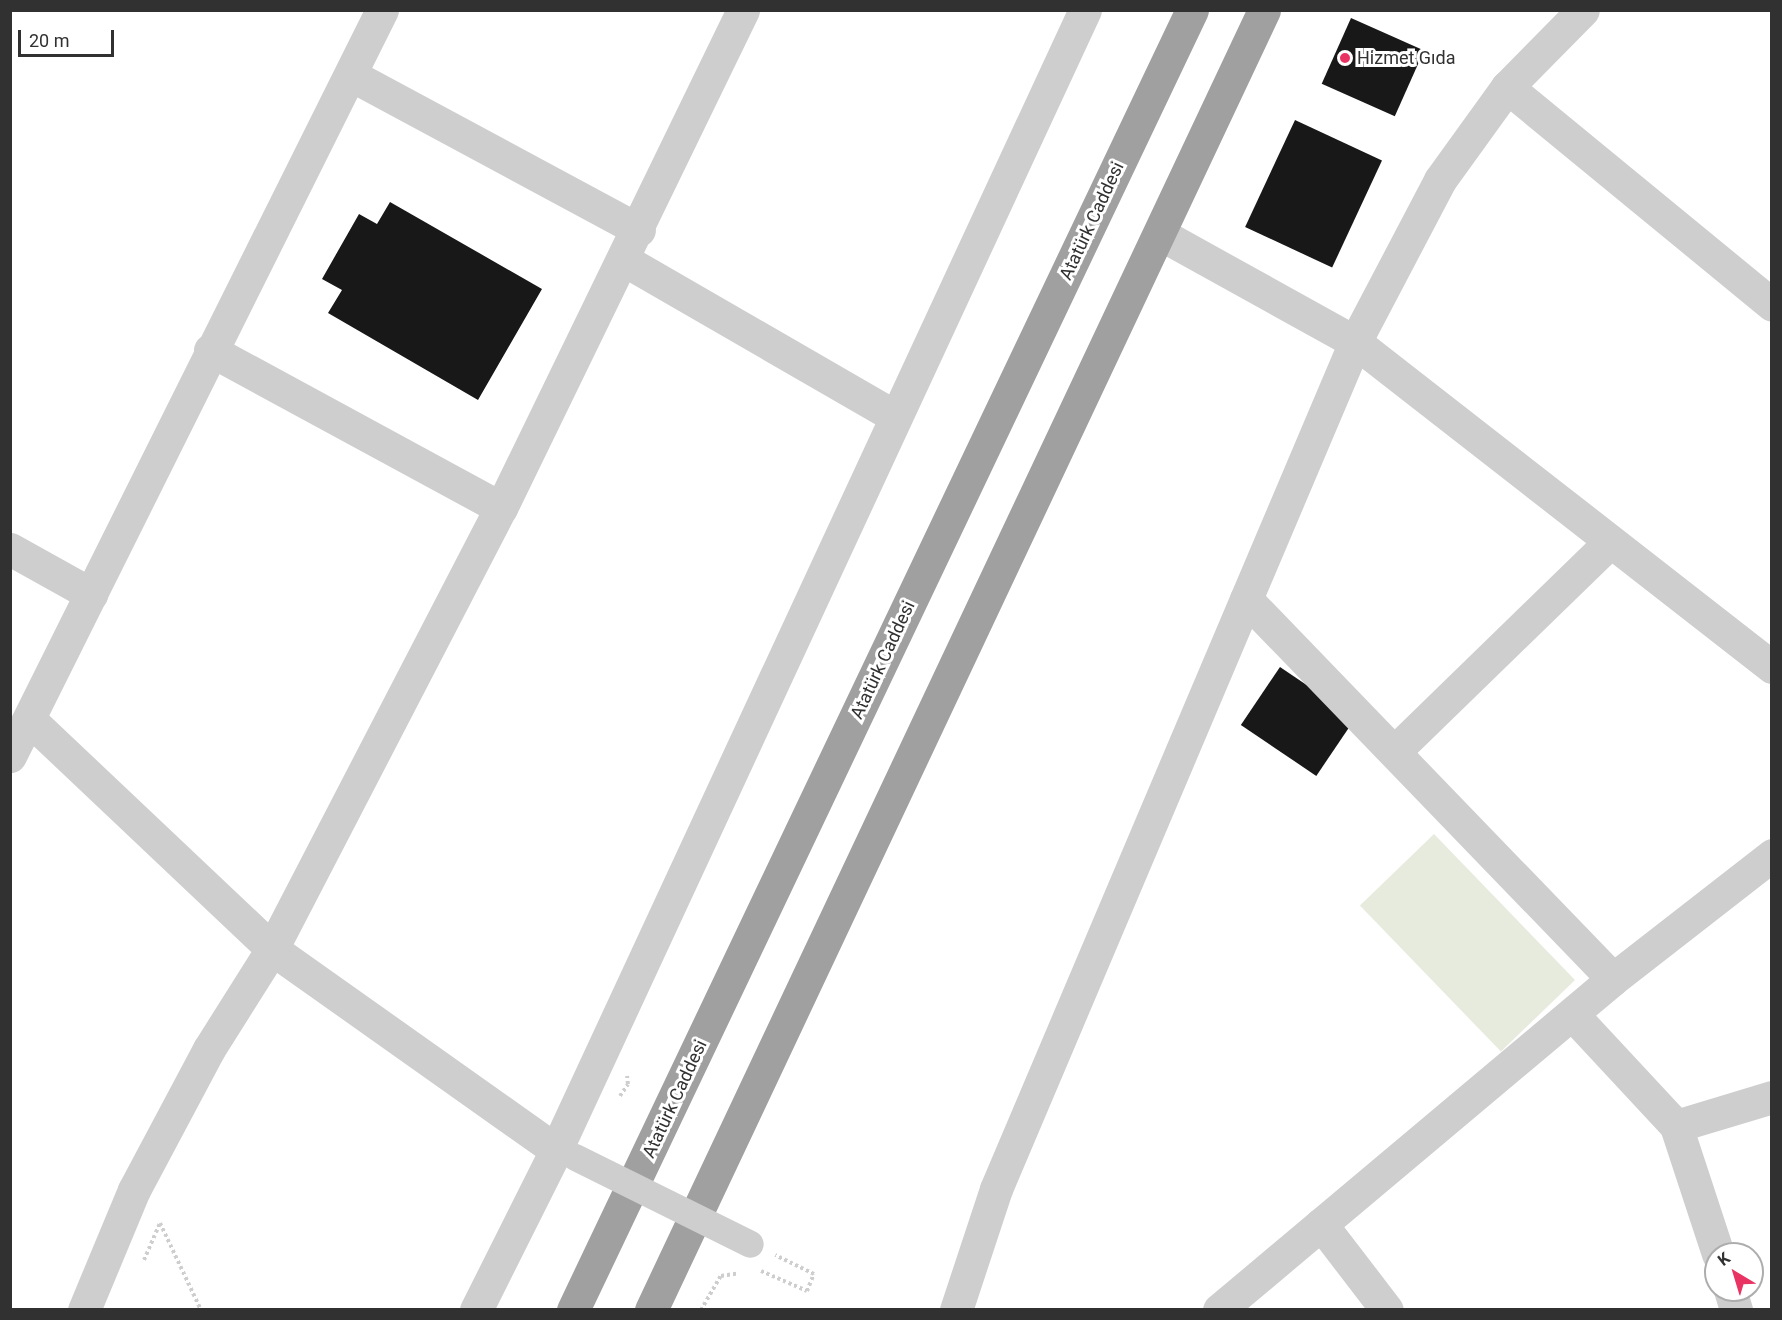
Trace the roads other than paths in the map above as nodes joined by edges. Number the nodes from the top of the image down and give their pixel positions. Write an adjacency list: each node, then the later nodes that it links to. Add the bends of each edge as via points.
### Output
1 (382, 10): 7 (street)
2 (743, 10): 9 (street)
3 (1085, 10): 15 (street)
4 (1192, 10): 37 (highway, Atatürk Caddesi)
5 (1264, 10): 10 (highway)
6 (1583, 10): 8 (street)
7 (351, 75): 9 (street); 14 (street)
8 (1507, 87): 12 (street); 13 (street, via 1440,180)
9 (639, 230): 11 (street)
10 (1162, 235): 13 (street); 38 (highway)
11 (624, 260): 15 (street); 16 (street)
12 (1772, 305)
13 (1355, 342): 17 (street); 20 (street)
14 (210, 350): 16 (street); 19 (street)
15 (894, 416): 31 (street)
16 (501, 508): 26 (street)
17 (1610, 542): 21 (street); 23 (street)
18 (10, 549): 19 (street)
19 (91, 594): 22 (street)
20 (1246, 599): 23 (street); 39 (street, via 996,1189)
21 (1772, 667)
22 (29, 719): 24 (street); 26 (street)
23 (1395, 751): 27 (street)
24 (10, 756)
25 (1772, 855): 27 (street)
26 (272, 949): 31 (street); 35 (street, via 172,1115 134,1190)
27 (1613, 979): 28 (street)
28 (1572, 1014): 30 (street); 32 (street)
29 (1772, 1097): 30 (street)
30 (1676, 1126): 33 (street)
31 (566, 1154): 34 (street, bridge); 36 (street)
32 (1321, 1224): 40 (street); 41 (street)
33 (1714, 1242)
34 (750, 1244)
35 (84, 1310)
36 (476, 1310)
37 (573, 1310)
38 (651, 1310)
39 (956, 1310)
40 (1219, 1310)
41 (1387, 1310)

